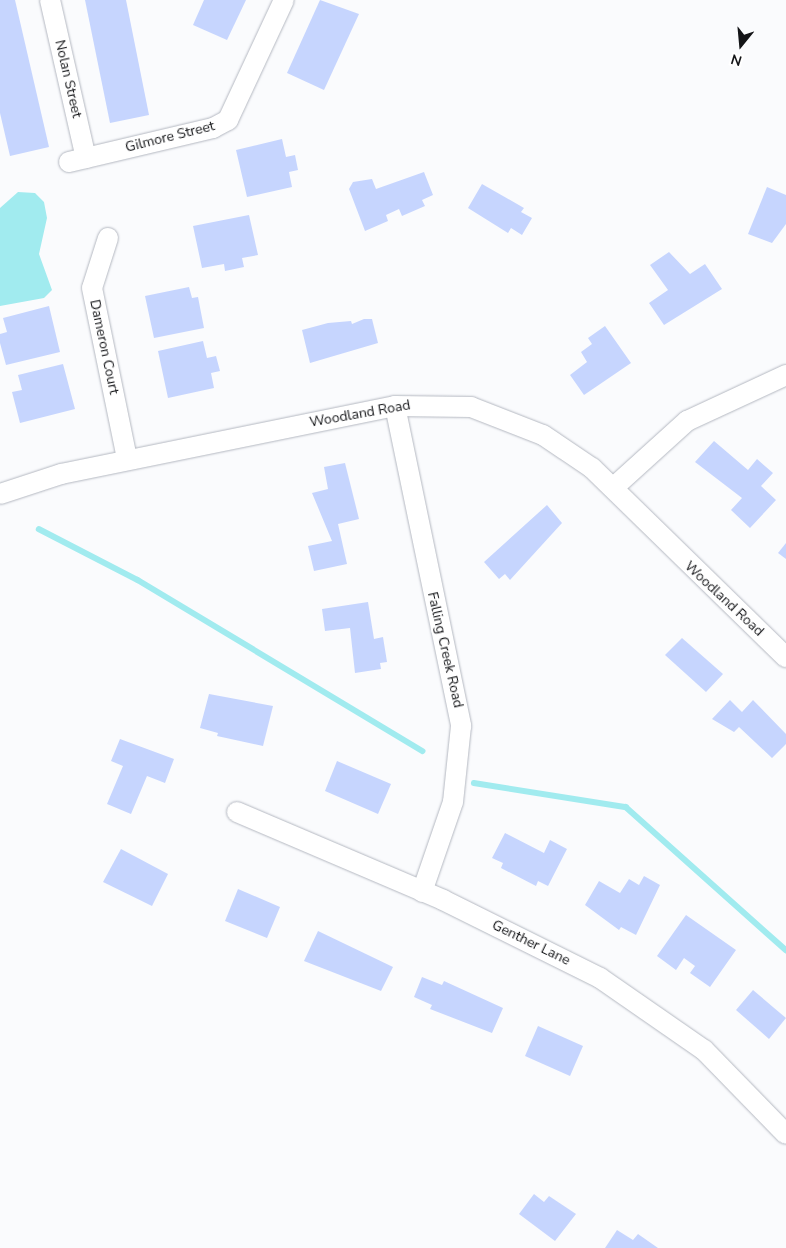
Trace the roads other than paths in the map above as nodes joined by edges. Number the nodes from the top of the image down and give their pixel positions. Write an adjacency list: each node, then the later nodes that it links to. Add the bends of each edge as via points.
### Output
1 (50, 0): 3 (street, Nolan Street)
2 (284, 0): 3 (street, Gilmore Street, via 228,120 213,128)
3 (78, 160)
4 (108, 238): 7 (street, Dameron Court, via 92,288)
5 (786, 375): 8 (street, via 687,421)
6 (395, 406): 7 (street, Woodland Road); 8 (street, Woodland Road, via 443,404 509,419 573,453); 12 (street, Falling Creek Road, via 461,726 453,802)
7 (127, 459): 9 (street, Woodland Road, via 27,483)
8 (613, 488): 10 (street, Woodland Road)
9 (0, 494)
10 (786, 657)
11 (237, 812): 12 (street, Genther Lane)
12 (422, 892): 13 (street, Genther Lane, via 552,952 675,1027 718,1064)
13 (786, 1134)

